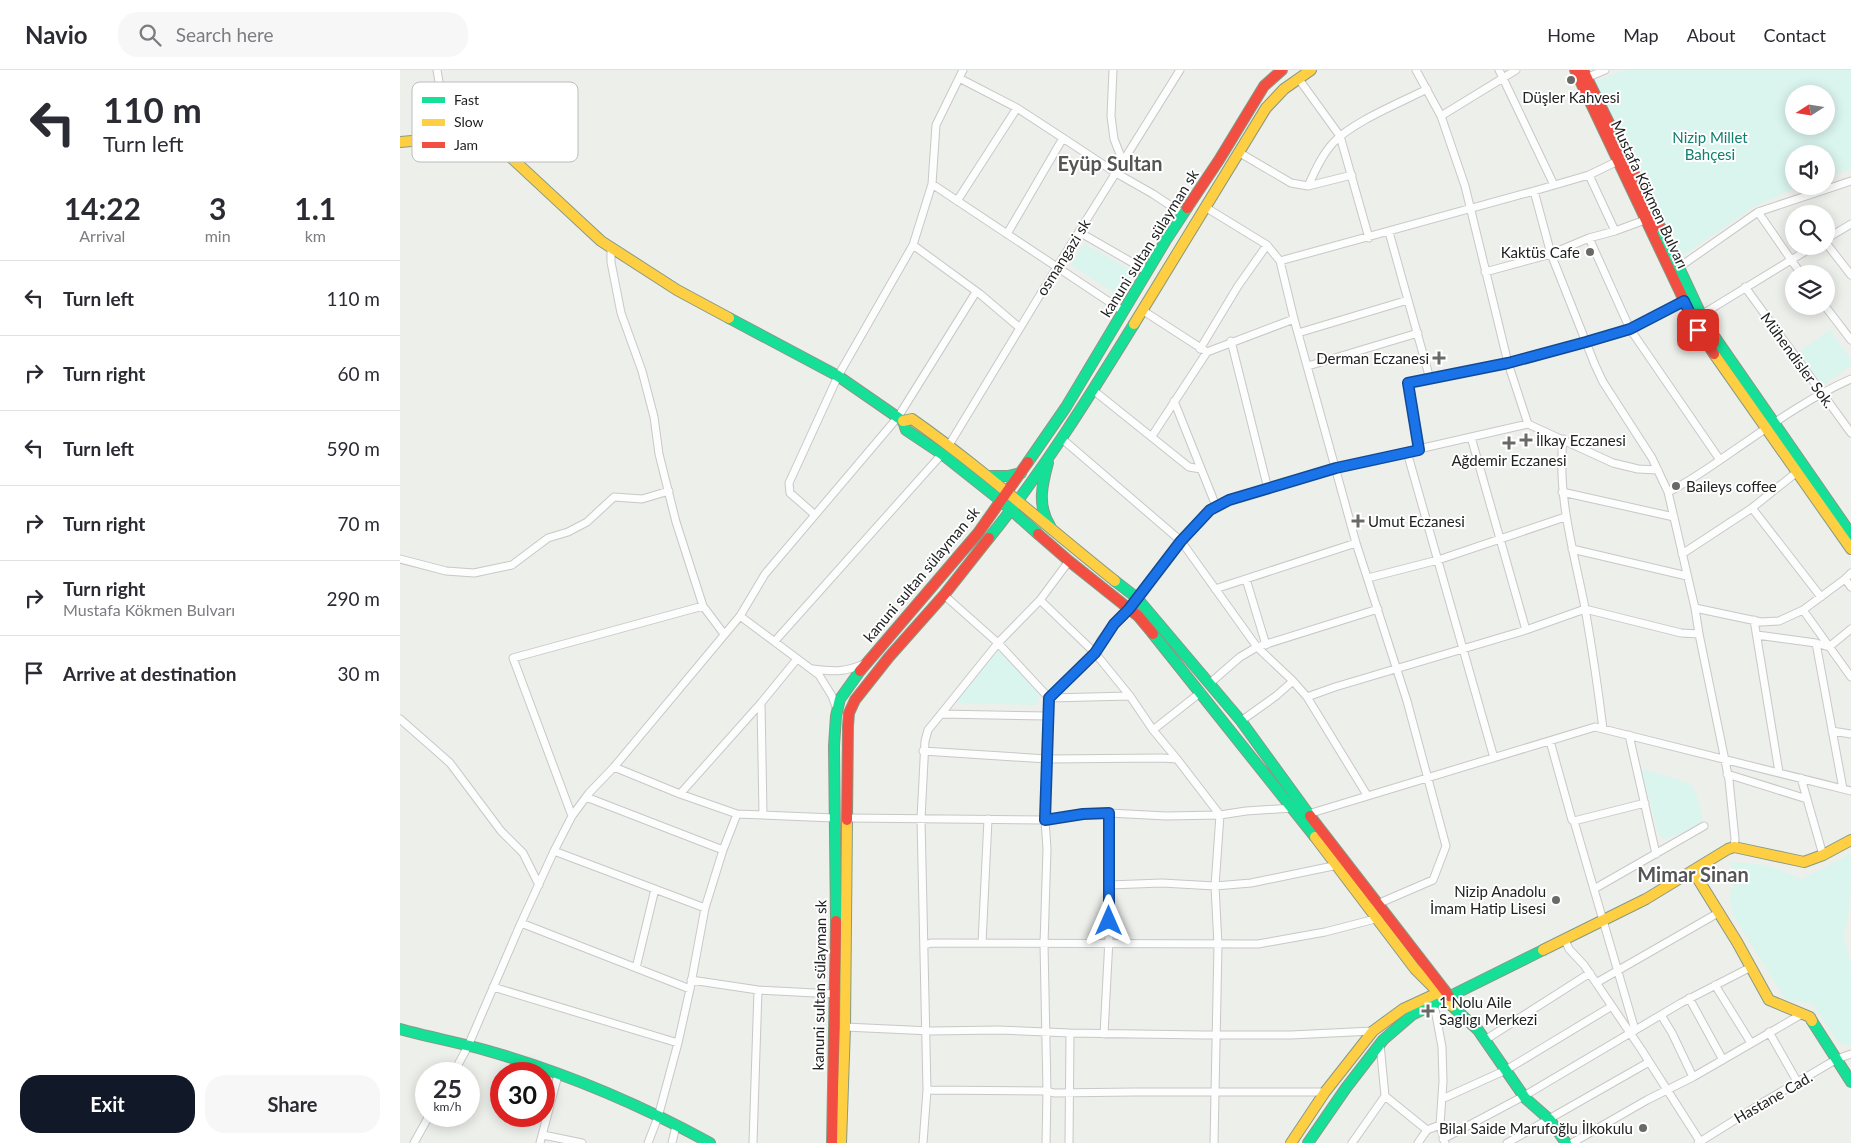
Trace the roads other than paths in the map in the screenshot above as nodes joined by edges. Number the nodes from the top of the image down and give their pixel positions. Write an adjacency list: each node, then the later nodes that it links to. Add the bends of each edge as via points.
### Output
1 (437, 70): 16 (street)
2 (963, 70): 13 (street)
3 (1113, 70): 25 (street, via 1111,116 1114,139)
4 (1180, 70): 25 (street, osmangazi sk)
5 (1282, 70): 38 (street, kanuni sultan sülayman sk, via 1264,86)
6 (1310, 70): 14 (street)
7 (1416, 70): 17 (street)
8 (1499, 70): 15 (street)
9 (1516, 70): 15 (street)
10 (1574, 70): 23 (street, Mustafa Kökmen Bulvarı)
11 (1605, 70): 12 (street)
12 (1584, 74): 58 (street, Mustafa Kökmen Bulvarı)
13 (959, 78): 18 (street); 30 (street, via 936,125)
14 (1298, 78): 20 (street); 22 (street, via 1266,108)
15 (1503, 78): 19 (street); 31 (street)
16 (439, 82)
17 (1427, 89): 19 (street); 20 (street)
18 (1017, 108): 21 (street); 34 (street)
19 (1442, 116): 36 (street)
20 (1340, 136): 27 (street); 32 (street, via 1325,153)
21 (1063, 138): 26 (street); 44 (street)
22 (1240, 153): 32 (street, via 1291,183); 35 (street)
23 (1618, 161): 28 (street); 39 (street, Mustafa Kökmen Bulvarı)
24 (516, 162): 50 (street)
25 (1123, 162): 26 (street, osmangazi sk)
26 (1116, 173): 38 (street); 42 (street, osmangazi sk)
27 (1352, 175): 32 (street); 46 (street)
28 (1589, 175): 31 (street); 41 (street)
29 (1851, 180): 37 (street)
30 (932, 184): 34 (street); 48 (street)
31 (1554, 185): 33 (street)
32 (1308, 186)
33 (1534, 191): 36 (street); 51 (street)
34 (957, 201): 44 (street)
35 (1206, 207): 49 (street); 66 (street)
36 (1471, 210): 43 (street); 60 (street)
37 (1758, 212): 55 (street); 58 (street)
38 (1183, 214): 59 (street, kanuni sultan sülayman sk)
39 (1645, 220): 41 (street); 65 (street, Mustafa Kökmen Bulvarı)
40 (1851, 224): 45 (street)
41 (1615, 231): 47 (street)
42 (1079, 232): 57 (street, osmangazi sk); 59 (street)
43 (1389, 232): 46 (street); 64 (street)
44 (1007, 234): 57 (street)
45 (1835, 234)
46 (1369, 238): 54 (street)
47 (1589, 238): 51 (street); 72 (street)
48 (913, 245): 63 (street); 81 (street)
49 (1267, 245): 54 (street); 78 (street, via 1238,286)
50 (611, 248): 81 (street, via 677,290); 108 (street, via 621,313 642,371)
51 (1550, 254): 60 (street); 77 (street)
52 (1800, 255): 55 (street)
53 (1835, 255): 61 (street)
54 (1280, 261): 69 (street)
55 (1791, 261): 56 (street); 62 (street)
56 (1794, 265)
57 (1057, 267): 67 (street); 71 (street, osmangazi sk)
58 (1678, 268): 70 (street, Mustafa Kökmen Bulvarı)
59 (1147, 271): 67 (street, kanuni sultan sülayman sk)
60 (1485, 272): 79 (street)
61 (1851, 275)
62 (1745, 287): 70 (street); 85 (street, Mühendisler Sok.)
63 (976, 292): 71 (street); 87 (street)
64 (1408, 300): 73 (street); 74 (street)
65 (1684, 301): 70 (street, Mustafa Kökmen Bulvarı); 72 (street)
66 (1142, 310): 78 (street); 84 (street)
67 (1123, 311): 105 (street, kanuni sultan sülayman sk)
68 (1832, 315): 75 (street)
69 (1294, 319): 73 (street); 76 (street)
70 (1701, 323): 89 (street)
71 (1020, 328): 95 (street, osmangazi sk)
72 (1630, 329): 77 (street); 100 (street)
73 (1298, 333): 80 (street)
74 (1418, 333): 80 (street); 82 (street)
75 (1851, 340)
76 (1232, 341): 78 (street); 107 (street)
77 (1586, 342): 79 (street); 103 (street, via 1603,382)
78 (1203, 350): 86 (street)
79 (1508, 363): 82 (street); 88 (street)
80 (1308, 366): 102 (street)
81 (838, 376): 87 (street); 115 (street, via 789,483 790,493)
82 (1430, 379): 96 (street, via 1408,383)
83 (1851, 380): 85 (street)
84 (1093, 390): 91 (street); 93 (street)
85 (1822, 392): 89 (street); 90 (street, Mühendisler Sok.)
86 (1174, 401): 91 (street); 101 (street)
87 (900, 419): 95 (street, via 912,419); 99 (street, via 906,430); 115 (street)
88 (1528, 424): 92 (street); 94 (street)
89 (1770, 425): 100 (street); 104 (street); 118 (street)
90 (1851, 433)
91 (1152, 436): 101 (street, via 1189,467)
92 (1471, 437): 96 (street); 121 (street)
93 (1061, 438): 97 (street); 120 (street)
94 (1563, 439): 103 (street, via 1613,463); 109 (street)
95 (949, 445): 106 (street)
96 (1419, 450): 98 (street)
97 (1051, 452): 112 (street); 119 (street, via 1040,500 1045,520)
98 (1407, 452): 102 (street); 127 (street)
99 (942, 454): 111 (street); 153 (street)
100 (1720, 460): 110 (street)
101 (1201, 468): 113 (street)
102 (1336, 468): 107 (street); 122 (street)
103 (1658, 470): 110 (street)
104 (1797, 472): 114 (street); 124 (street)
105 (1021, 473): 106 (street); 111 (street, kanuni sultan sülayman sk)
106 (988, 476): 111 (street)
107 (1268, 489): 113 (street)
108 (669, 491): 126 (street, via 642,499 614,497 587,522 548,538 512,565 474,573 446,571); 140 (street)
109 (1562, 492): 116 (street); 117 (street)
110 (1668, 492): 117 (street)
111 (1003, 496): 112 (street); 162 (street, kanuni sultan sülayman sk, via 978,533)
112 (1015, 506): 119 (street); 128 (street); 136 (street)
113 (1216, 506): 120 (street)
114 (1752, 508): 125 (street); 137 (street)
115 (814, 514): 146 (street, via 765,574)
116 (1565, 517): 121 (street); 123 (street)
117 (1674, 517): 125 (street)
118 (1851, 534)
119 (1058, 536): 138 (street)
120 (1181, 541): 135 (street); 138 (street)
121 (1499, 541): 127 (street); 149 (street)
122 (1356, 543): 131 (street); 132 (street)
123 (1572, 549): 130 (street); 144 (street)
124 (1851, 549)
125 (1682, 554): 130 (street)
126 (400, 559)
127 (1438, 560): 131 (street); 159 (street)
128 (1069, 561): 139 (street); 142 (street)
129 (1851, 573): 133 (street)
130 (1687, 576): 141 (street)
131 (1368, 578): 143 (street)
132 (1246, 579): 135 (street); 156 (street)
133 (1845, 579): 134 (street); 137 (street)
134 (1851, 587)
135 (1215, 589): 158 (street)
136 (944, 595): 154 (street); 209 (street, via 854,700 848,726)
137 (1821, 597): 145 (street)
138 (1137, 598): 142 (street); 167 (street)
139 (1040, 600): 154 (street); 160 (street)
140 (703, 606): 150 (street); 207 (street, via 513,658)
141 (1695, 608): 147 (street); 151 (street)
142 (1129, 609): 160 (street, via 1114,624); 168 (street)
143 (1378, 609): 156 (street); 164 (street)
144 (1585, 609): 149 (street); 151 (street, via 1681,633); 178 (street)
145 (1803, 610): 147 (street, via 1779,621); 157 (street)
146 (740, 616): 150 (street); 153 (street)
147 (1754, 620): 152 (street)
148 (1851, 629): 157 (street)
149 (1526, 630): 159 (street)
150 (724, 634): 189 (street)
151 (1699, 634): 186 (street)
152 (1757, 635): 155 (street); 190 (street)
153 (775, 641): 161 (street)
154 (998, 643): 171 (street); 174 (street)
155 (1816, 643): 157 (street); 180 (street)
156 (1266, 645): 158 (street)
157 (1829, 646): 165 (street)
158 (1257, 647): 166 (street); 167 (street)
159 (1463, 649): 164 (street); 185 (street)
160 (1095, 653): 169 (street); 171 (street)
161 (797, 659): 163 (street); 172 (street)
162 (868, 661): 163 (street, via 836,672); 173 (street, kanuni sultan sülayman sk, via 840,699)
163 (810, 668): 173 (street, via 825,683)
164 (1397, 669): 170 (street); 192 (street)
165 (1851, 677)
166 (1294, 681): 170 (street); 177 (street)
167 (1209, 684): 177 (street)
168 (1201, 692): 179 (street); 201 (street)
169 (1130, 696): 171 (street); 179 (street)
170 (1307, 697): 197 (street)
171 (1049, 698): 175 (street)
172 (762, 703): 196 (street); 204 (street)
173 (837, 710): 208 (street, kanuni sultan sülayman sk)
174 (941, 714): 175 (street); 184 (street, via 928,730)
175 (1048, 716): 187 (street)
176 (400, 719): 223 (street, via 450,763 501,831 523,853)
177 (1240, 721): 206 (street)
178 (1603, 729): 182 (street); 183 (street, via 1595,727)
179 (1152, 730): 188 (street)
180 (1832, 731): 181 (street); 194 (street)
181 (1851, 734)
182 (1629, 735): 186 (street); 200 (street)
183 (1550, 741): 185 (street); 213 (street)
184 (924, 752): 187 (street); 210 (street)
185 (1494, 758): 192 (street)
186 (1725, 758): 190 (street); 191 (street)
187 (1047, 759): 188 (street); 212 (street)
188 (1177, 759): 205 (street)
189 (614, 767): 196 (street); 198 (street)
190 (1779, 772): 193 (street)
191 (1728, 774): 199 (street); 216 (street)
192 (1427, 777): 197 (street); 228 (street, via 1446,846 1433,880)
193 (1801, 778): 194 (street); 199 (street)
194 (1843, 789): 195 (street)
195 (1851, 791)
196 (680, 794): 203 (street)
197 (1367, 795): 206 (street)
198 (586, 797): 207 (street); 217 (street)
199 (1807, 799): 220 (street)
200 (1645, 804): 213 (street); 219 (street)
201 (1293, 808): 205 (street); 206 (street)
202 (1109, 813): 205 (street); 212 (street); 224 (street)
203 (737, 814): 204 (street); 217 (street)
204 (763, 814): 208 (street)
205 (1220, 815): 225 (street)
206 (1304, 815): 221 (street); 228 (street)
207 (572, 816): 218 (street)
208 (834, 818): 250 (street, kanuni sultan sülayman sk)
209 (848, 818): 210 (street); 257 (street)
210 (922, 819): 211 (street); 238 (street)
211 (988, 819): 212 (street); 235 (street)
212 (1045, 820): 236 (street)
213 (1574, 821): 227 (street)
214 (1704, 826): 219 (street)
215 (1851, 840): 220 (street)
216 (1734, 848): 220 (street, via 1804,862); 222 (street)
217 (723, 850): 229 (street)
218 (554, 852): 223 (street); 226 (street)
219 (1656, 854): 227 (street)
220 (1823, 855)
221 (1338, 865): 225 (street, via 1251,883); 228 (street)
222 (1693, 870): 230 (street); 232 (street)
223 (538, 885): 233 (street)
224 (1109, 885): 225 (street); 237 (street)
225 (1215, 886): 239 (street)
226 (655, 889): 229 (street); 241 (street)
227 (1594, 889): 232 (street)
228 (1374, 905): 231 (street); 251 (street)
229 (705, 908): 244 (street)
230 (1718, 913): 240 (street); 242 (street)
231 (1379, 918): 239 (street, via 1258,944); 251 (street, via 1416,968)
232 (1604, 920): 234 (street); 242 (street)
233 (520, 923): 241 (street); 247 (street)
234 (1564, 940): 243 (street); 251 (street)
235 (982, 943): 236 (street); 238 (street)
236 (1044, 944): 237 (street); 261 (street)
237 (1108, 944): 239 (street); 265 (street)
238 (925, 945): 259 (street)
239 (1218, 945): 266 (street)
240 (1751, 967): 246 (street); 255 (street, via 1769,1000)
241 (636, 968): 248 (street)
242 (1619, 971): 245 (street); 262 (street)
243 (1590, 973): 245 (street); 267 (street)
244 (691, 980): 248 (street); 249 (street)
245 (1596, 983): 254 (street)
246 (1715, 985): 252 (street); 269 (street)
247 (493, 987): 268 (street); 271 (street)
248 (690, 989): 268 (street)
249 (758, 990): 250 (street); 306 (street)
250 (835, 994): 307 (street, kanuni sultan sülayman sk)
251 (1444, 994): 253 (street); 260 (street, via 1403,1008); 267 (street)
252 (1689, 998): 256 (street); 273 (street)
253 (1434, 1004): 270 (street, via 1412,1015); 290 (street, via 1442,1047)
254 (1612, 1006): 262 (street); 277 (street)
255 (1802, 1014): 263 (street); 274 (street, via 1810,1017)
256 (1661, 1015): 262 (street); 279 (street)
257 (846, 1027): 259 (street); 308 (street)
258 (400, 1029): 271 (street)
259 (926, 1030): 261 (street); 282 (street)
260 (1373, 1031): 266 (street); 286 (street)
261 (1045, 1032): 264 (street); 284 (street)
262 (1633, 1032): 276 (street); 289 (street)
263 (1769, 1032): 269 (street); 281 (street)
264 (1070, 1033): 265 (street); 287 (street)
265 (1104, 1034): 266 (street)
266 (1217, 1035): 285 (street)
267 (1485, 1040): 277 (street)
268 (678, 1043): 291 (street)
269 (1751, 1043): 273 (street)
270 (1380, 1044): 288 (street); 314 (street)
271 (468, 1046): 275 (street); 278 (street)
272 (1851, 1054): 274 (street, Hastane Cad.)
273 (1723, 1060): 279 (street)
274 (1837, 1060): 280 (street); 281 (street, Hastane Cad.)
275 (459, 1062)
276 (1649, 1062): 283 (street); 292 (street)
277 (1506, 1070): 289 (street); 290 (street)
278 (558, 1075): 291 (street); 297 (street)
279 (1693, 1078): 283 (street)
280 (1851, 1082)
281 (1798, 1083): 299 (street, Hastane Cad.)
282 (927, 1090): 284 (street); 309 (street)
283 (1667, 1090): 299 (street); 319 (street)
284 (1047, 1091): 287 (street); 310 (street)
285 (1216, 1092): 286 (street); 287 (street); 312 (street)
286 (1325, 1092): 313 (street)
287 (1070, 1093): 311 (street)
288 (1384, 1096): 296 (street); 315 (street)
289 (1524, 1096): 292 (street); 298 (street)
290 (1442, 1099): 293 (street)
291 (658, 1117): 294 (street); 303 (street)
292 (1550, 1120): 317 (street); 318 (street)
293 (1440, 1125): 296 (street); 298 (street)
294 (676, 1126): 304 (street); 305 (street)
295 (423, 1127): 300 (street)
296 (1427, 1130): 316 (street)
297 (542, 1135): 301 (street); 302 (street)
298 (1444, 1141)
299 (1700, 1142)
300 (414, 1143)
301 (540, 1143)
302 (582, 1143)
303 (648, 1143)
304 (672, 1143)
305 (710, 1143)
306 (753, 1143)
307 (832, 1143)
308 (841, 1143)
309 (923, 1143)
310 (1046, 1143)
311 (1069, 1143)
312 (1214, 1143)
313 (1290, 1143)
314 (1308, 1143)
315 (1352, 1143)
316 (1418, 1143)
317 (1507, 1143)
318 (1566, 1143)
319 (1572, 1143)

